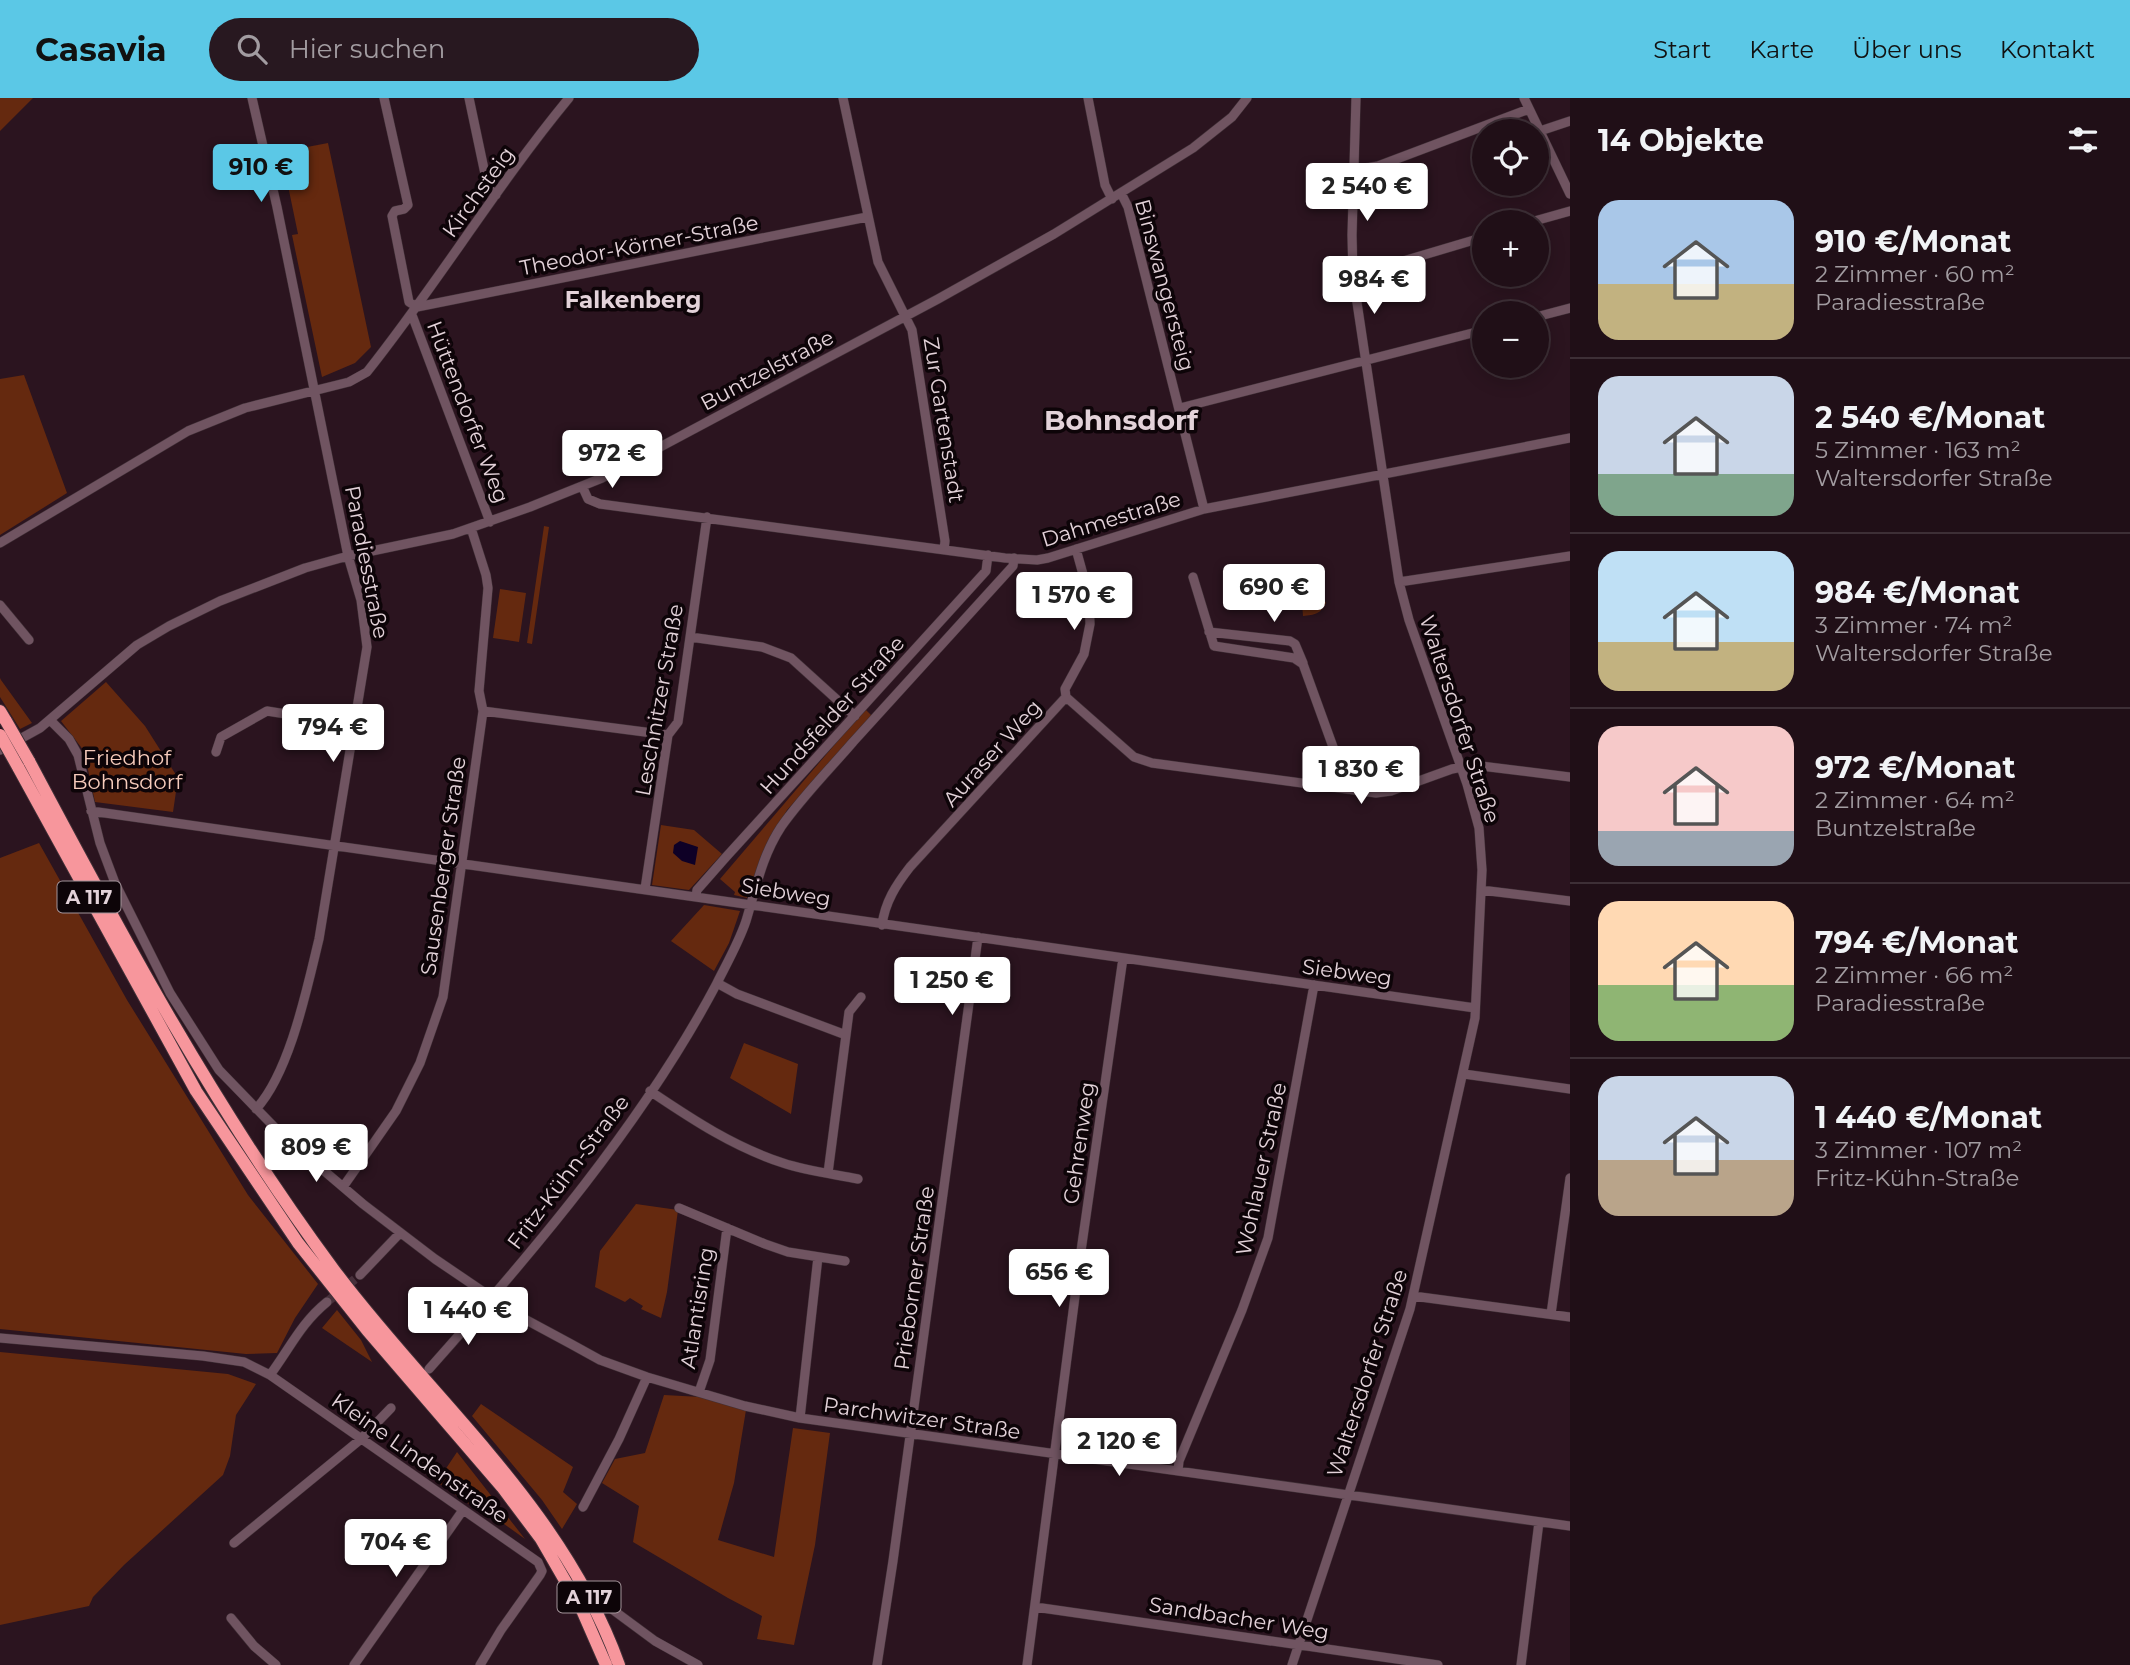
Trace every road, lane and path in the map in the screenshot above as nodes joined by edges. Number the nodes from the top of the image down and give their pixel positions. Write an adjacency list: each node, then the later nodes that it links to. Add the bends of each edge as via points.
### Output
1 (252, 98): 31 (street, Paradiesstraße)
2 (384, 98): 26 (street, Hüttendorfer Weg, via 408,205 392,216 409,302)
3 (469, 98): 18 (street, via 488,188)
4 (843, 98): 21 (street, Zur Gartenstadt)
5 (1088, 98): 19 (street, Binswangersteig, via 1105,185)
6 (1247, 98): 16 (street, Buntzelstraße, via 1216,131)
7 (1356, 98): 15 (street, Waltersdorfer Straße)
8 (1524, 98): 10 (street)
9 (567, 99): 18 (street, Kirchsteig)
10 (1529, 109): 11 (street); 15 (street, via 1378,166)
11 (1534, 119)
12 (1570, 121): 13 (street)
13 (1549, 128)
14 (1549, 150): 17 (street)
15 (1354, 170): 24 (street, Waltersdorfer Straße)
16 (1121, 193): 19 (street, Buntzelstraße); 32 (street, Binswangersteig)
17 (1570, 194)
18 (496, 195): 26 (street, Kirchsteig)
19 (1112, 199): 28 (street, Buntzelstraße)
20 (1570, 211): 22 (street)
21 (867, 217): 26 (street, Theodor-Körner-Straße); 28 (street, Zur Gartenstadt, via 878,262)
22 (1549, 217)
23 (1472, 241): 24 (street)
24 (1353, 276): 30 (street, Waltersdorfer Straße)
25 (1570, 308): 27 (street)
26 (415, 311): 31 (street, Kirchsteig, via 367,372); 38 (street, Hüttendorfer Weg)
27 (1549, 314)
28 (905, 316): 35 (street, Buntzelstraße); 42 (street, Zur Gartenstadt, via 912,330)
29 (1472, 333): 30 (street)
30 (1366, 361): 32 (street); 34 (street, Waltersdorfer Straße)
31 (315, 391): 40 (street, Kirchsteig, via 245,408 188,431); 44 (street, Paradiesstraße)
32 (1180, 408): 36 (street, Binswangersteig)
33 (1570, 438): 34 (street, Dahmestraße)
34 (1382, 475): 36 (street, Dahmestraße); 48 (street, Waltersdorfer Straße)
35 (583, 488): 37 (street, Dahmestraße, via 588,499 600,504); 38 (street, Buntzelstraße)
36 (1204, 509): 41 (street, Dahmestraße)
37 (707, 517): 42 (street, Dahmestraße); 51 (street, Leschnitzer Straße)
38 (490, 522): 39 (street, Buntzelstraße)
39 (471, 528): 44 (street, Buntzelstraße); 55 (street, Sausenberger Straße, via 488,588 479,691)
40 (0, 543)
41 (1076, 549): 46 (street, Dahmestraße, via 1037,560); 54 (street, Auraser Weg, via 1087,586 1090,624 1084,654 1065,689)
42 (944, 550): 43 (street, Dahmestraße)
43 (988, 555): 46 (street, Dahmestraße); 57 (street, Hundsfelder Straße, via 986,571)
44 (348, 556): 58 (street, Buntzelstraße, via 246,589 160,631 124,655); 59 (street, Paradiesstraße, via 366,636)
45 (1570, 556): 48 (street)
46 (1014, 558): 75 (street, Hundsfelder Straße, via 1013,566 794,809 767,850)
47 (1193, 576): 50 (street)
48 (1399, 582): 65 (street, Waltersdorfer Straße)
49 (0, 605): 52 (street)
50 (1209, 632): 53 (street, via 1214,646 1287,656); 53 (street, via 1290,641)
51 (690, 637): 57 (street, via 762,646 791,658); 61 (street, Leschnitzer Straße, via 678,722)
52 (29, 640)
53 (1303, 664): 67 (street)
54 (1066, 697): 67 (street, via 1144,761); 76 (street, Auraser Weg, via 910,867 887,902)
55 (483, 711): 61 (street); 70 (street, Sausenberger Straße)
56 (3, 716): 64 (highway, A 117, bridge)
57 (855, 716): 73 (street, Hundsfelder Straße)
58 (50, 720): 62 (street, Buntzelstraße); 68 (street, Parchwitzer Straße, via 78,755)
59 (355, 725): 63 (street, via 267,711 221,737); 69 (street, Paradiesstraße)
60 (0, 734): 64 (highway, A 117, bridge)
61 (668, 735): 71 (street, Leschnitzer Straße)
62 (0, 750)
63 (216, 752)
64 (24, 764): 127 (highway, A 117, via 196,1091 321,1272 541,1539 576,1599); 128 (highway, A 117, via 224,1111 336,1273 511,1479 551,1533 578,1574)
65 (1461, 767): 66 (street); 67 (street, via 1383,793); 72 (street, Waltersdorfer Straße, via 1479,828)
66 (1570, 777)
67 (1344, 788)
68 (91, 811): 69 (street, Siebweg); 87 (street, Parchwitzer Straße, via 115,883 170,993 219,1070)
69 (335, 846): 70 (street, Siebweg); 87 (street, Paradiesstraße, via 307,986 281,1065)
70 (461, 863): 71 (street, Siebweg); 91 (street, Sausenberger Straße, via 443,997 420,1063 396,1111)
71 (645, 889): 73 (street, Siebweg)
72 (1481, 890): 74 (street); 82 (street, Waltersdorfer Straße)
73 (696, 896): 75 (street, Siebweg)
74 (1570, 901)
75 (750, 904): 76 (street, Siebweg); 79 (street, Fritz-Kühn-Straße)
76 (882, 925): 77 (street, Siebweg)
77 (978, 937): 78 (street, Siebweg); 110 (street, Prieborner Straße)
78 (1123, 958): 80 (street, Siebweg); 112 (street, Gehrenweg)
79 (717, 983): 83 (street); 86 (street, Fritz-Kühn-Straße)
80 (1314, 985): 82 (street, Siebweg); 113 (street, Wohlauer Straße, via 1266,1244)
81 (861, 997): 83 (street, via 849,1012)
82 (1475, 1008): 84 (street, Waltersdorfer Straße)
83 (846, 1035): 88 (street)
84 (1464, 1074): 85 (street); 98 (street, Waltersdorfer Straße)
85 (1570, 1090)
86 (650, 1091): 88 (street, Fritz-Kühn-Straße, via 726,1140 785,1164); 99 (street, Fritz-Kühn-Straße, via 569,1204)
87 (256, 1109): 91 (street, Parchwitzer Straße)
88 (828, 1173): 90 (street, Fritz-Kühn-Straße)
89 (1570, 1178): 101 (street)
90 (858, 1179)
91 (343, 1186): 94 (street, Parchwitzer Straße)
92 (679, 1208): 93 (street, Atlantisring)
93 (727, 1228): 95 (street, Atlantisring, via 765,1244); 107 (street, Atlantisring, via 710,1360)
94 (400, 1233): 97 (street); 99 (street, Parchwitzer Straße)
95 (818, 1257): 96 (street, Atlantisring); 109 (street)
96 (845, 1261)
97 (360, 1275)
98 (1413, 1296): 101 (street); 114 (street, Waltersdorfer Straße)
99 (492, 1298): 104 (street, Fritz-Kühn-Straße); 106 (street, Parchwitzer Straße, via 600,1360)
100 (327, 1302): 105 (street, via 301,1326)
101 (1551, 1314): 102 (street)
102 (1570, 1317)
103 (0, 1338): 105 (street, Kleine Lindenstraße, via 203,1356 244,1362)
104 (429, 1368)
105 (270, 1375): 111 (street, Kleine Lindenstraße)
106 (647, 1377): 107 (street, Parchwitzer Straße); 115 (street)
107 (699, 1392): 109 (street, Parchwitzer Straße)
108 (391, 1408): 111 (street)
109 (800, 1418): 110 (street, Parchwitzer Straße)
110 (911, 1434): 112 (street, Parchwitzer Straße); 130 (street, Prieborner Straße)
111 (361, 1440): 116 (street, Kleine Lindenstraße); 119 (street)
112 (1056, 1454): 113 (street, Parchwitzer Straße); 120 (street, Gehrenweg)
113 (1178, 1471): 114 (street, Parchwitzer Straße)
114 (1347, 1494): 117 (street, Parchwitzer Straße); 123 (street, Waltersdorfer Straße)
115 (583, 1507)
116 (463, 1510): 125 (street); 126 (street, Kleine Lindenstraße, via 541,1567 540,1576)
117 (1539, 1522): 118 (street, Parchwitzer Straße); 134 (street)
118 (1570, 1526)
119 (234, 1543)
120 (1035, 1606): 123 (street, Sandbacher Weg); 131 (street, Gehrenweg)
121 (609, 1607): 129 (street)
122 (231, 1618): 124 (street)
123 (1299, 1645): 132 (street, Waltersdorfer Straße); 133 (street, Sandbacher Weg)
124 (276, 1665)
125 (354, 1665)
126 (480, 1665)
127 (606, 1665)
128 (619, 1665)
129 (698, 1665)
130 (877, 1665)
131 (1027, 1665)
132 (1292, 1665)
133 (1438, 1665)
134 (1521, 1665)

